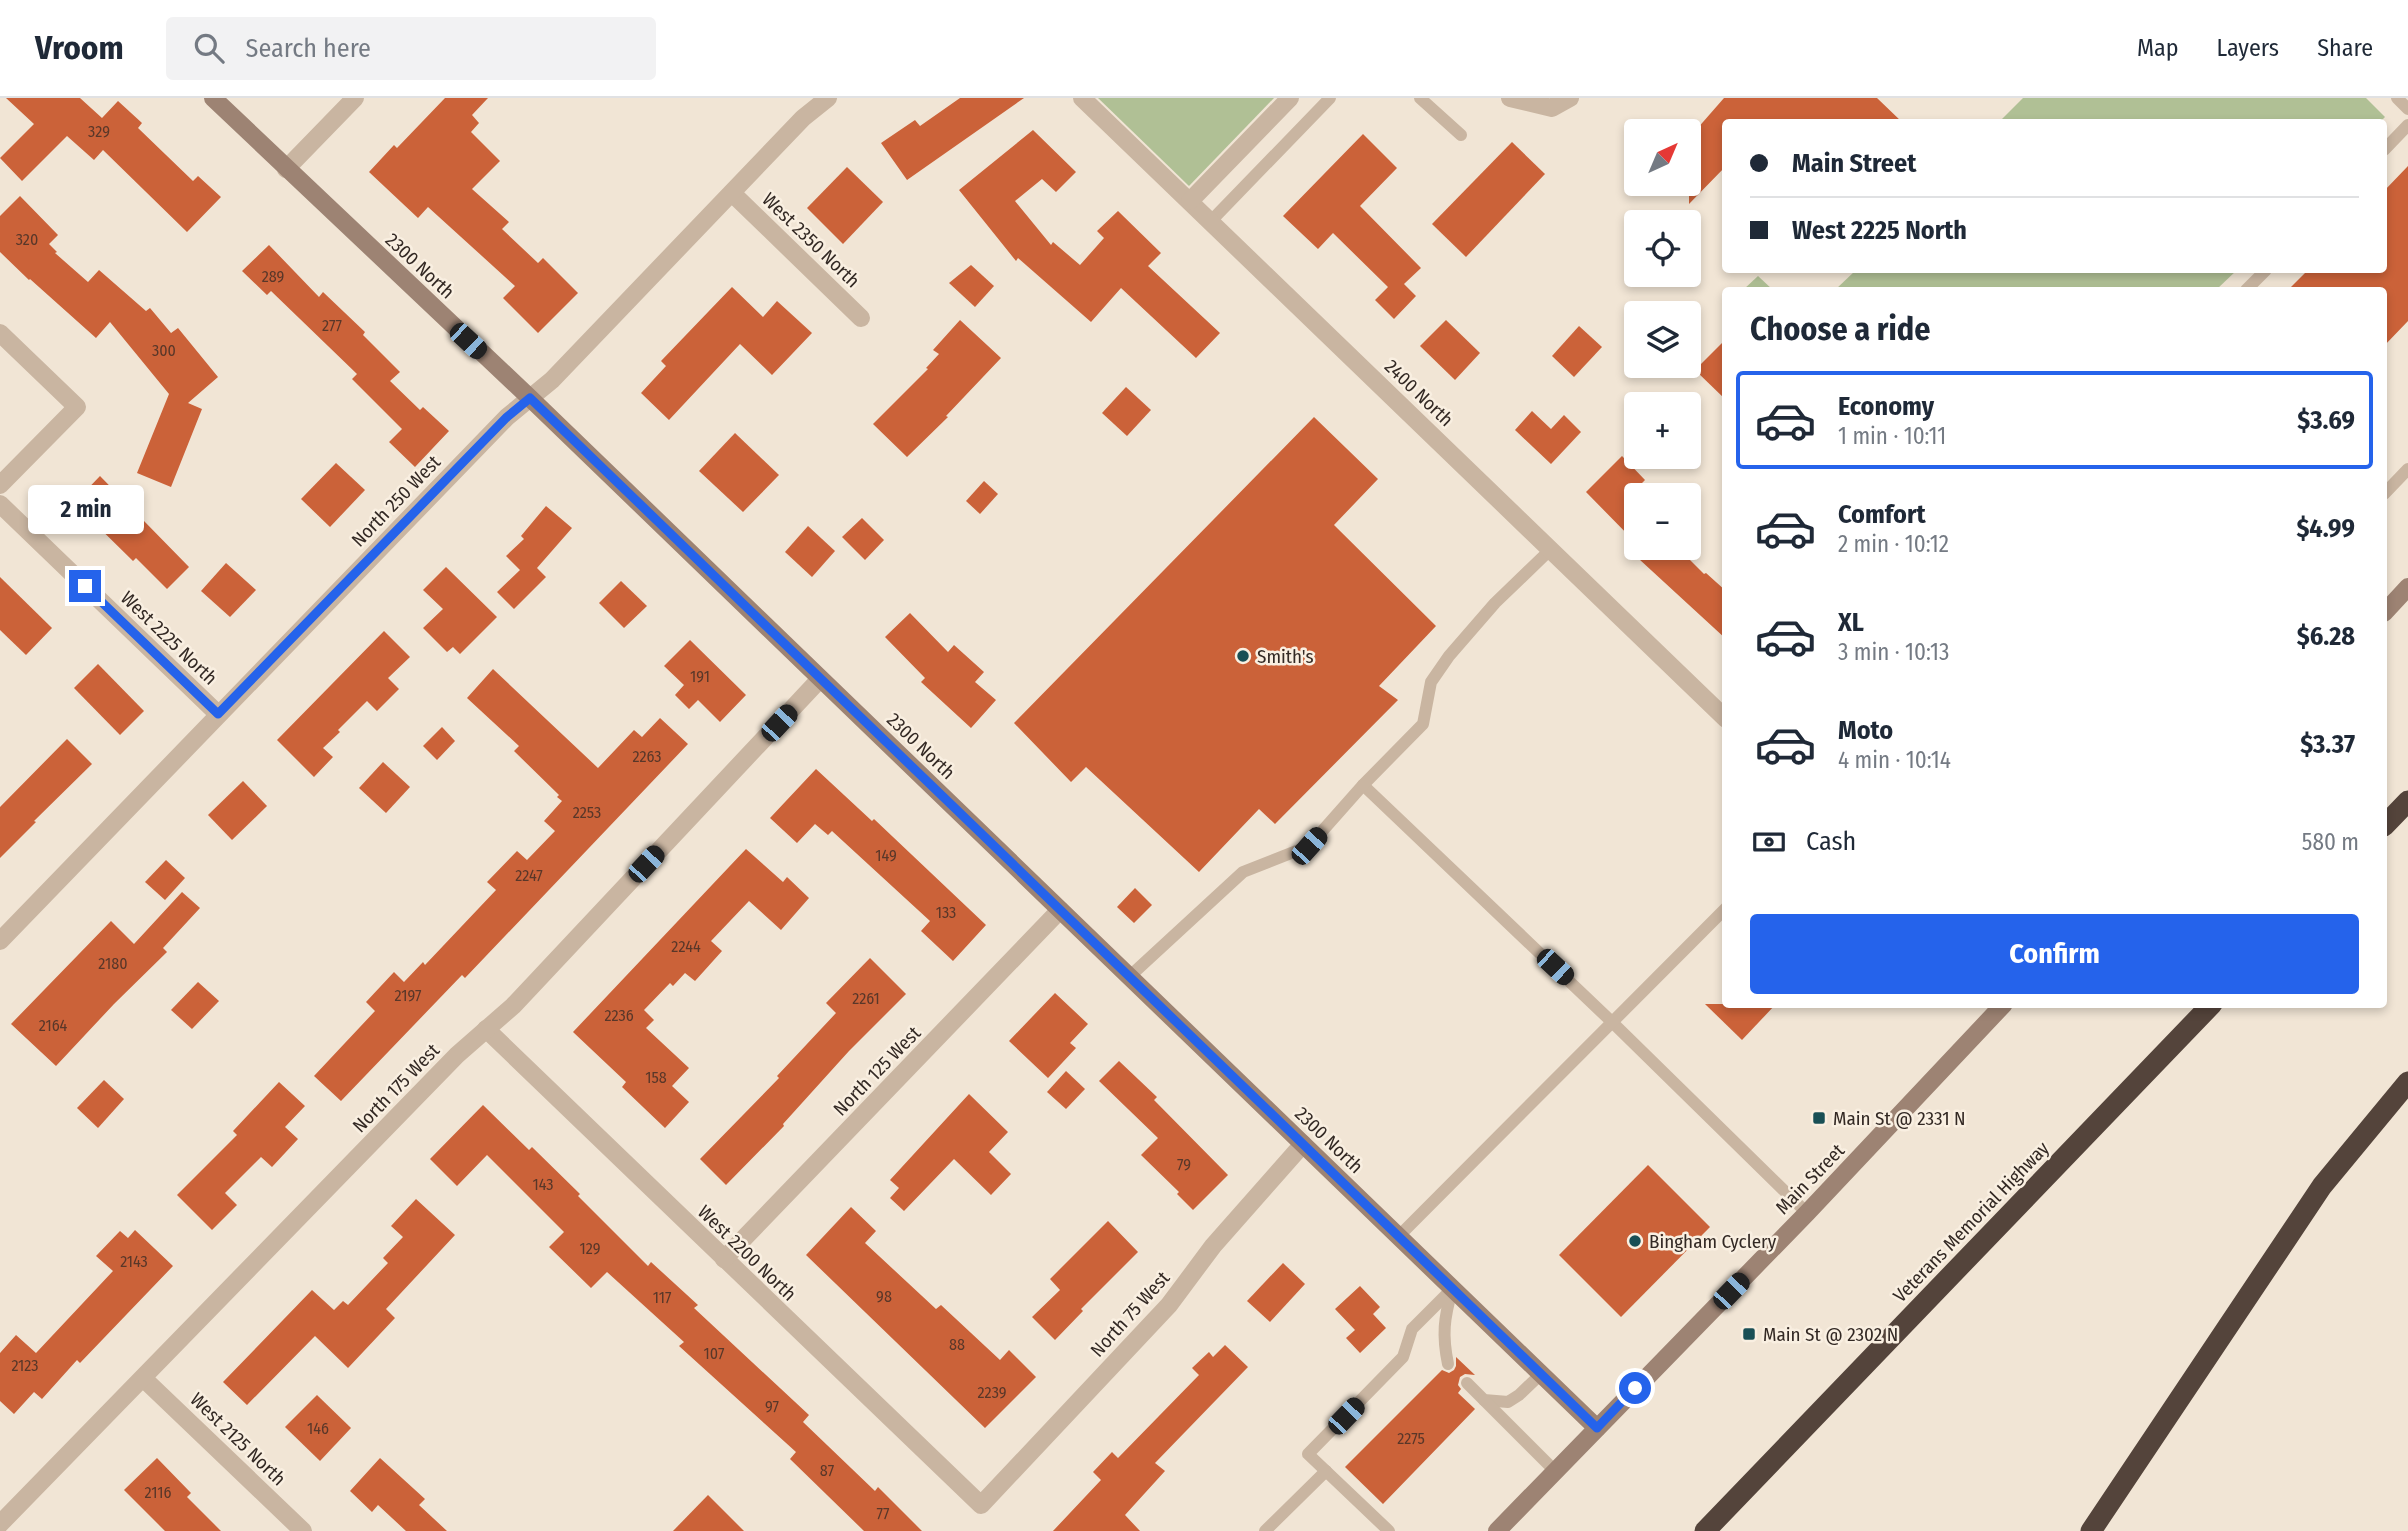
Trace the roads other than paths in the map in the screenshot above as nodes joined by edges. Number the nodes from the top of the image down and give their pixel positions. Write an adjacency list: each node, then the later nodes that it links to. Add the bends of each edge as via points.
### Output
1 (212, 98): 15 (street, 2300 North)
2 (355, 98): 15 (street)
3 (828, 98): 16 (street, North 250 West)
4 (1082, 98): 17 (street, 2400 North)
5 (1290, 98): 17 (street)
6 (1330, 98): 18 (lane)
7 (1420, 98): 13 (lane)
8 (1510, 98): 9 (street, via 1552,108)
9 (1570, 98)
10 (2397, 98): 11 (lane)
11 (2408, 109)
12 (2408, 125): 14 (lane)
13 (1461, 135)
14 (2387, 147)
15 (286, 169): 23 (street, 2300 North)
16 (732, 193): 21 (street, West 2350 North); 23 (street, North 250 West)
17 (1190, 201): 18 (street, 2400 North)
18 (1211, 221): 28 (street, 2400 North)
19 (2263, 273): 20 (lane)
20 (2249, 287)
21 (861, 318)
22 (0, 333): 25 (street, via 77,407)
23 (530, 398): 31 (street, 2300 North); 32 (street, North 250 West)
24 (2408, 469): 26 (lane)
25 (0, 485)
26 (2387, 491)
27 (0, 504): 32 (street, West 2225 North)
28 (1550, 550): 33 (street, 2400 North); 34 (lane, via 1449,656 1431,682 1423,724)
29 (2408, 587): 30 (street)
30 (2387, 610)
31 (820, 679): 37 (street, 2300 North); 44 (street, North 175 West, via 513,1006)
32 (218, 714): 39 (street, North 250 West)
33 (1722, 715)
34 (1363, 785): 40 (lane, via 1309,846 1243,872); 43 (lane)
35 (2408, 800): 36 (highway)
36 (2387, 823)
37 (1060, 910): 40 (street, 2300 North); 49 (street, North 125 West)
38 (1722, 912): 43 (lane)
39 (0, 941)
40 (1129, 977): 46 (street, 2300 North)
41 (2000, 1008): 47 (street, Main Street)
42 (2208, 1008): 65 (highway, Veterans Memorial Highway)
43 (1612, 1022): 47 (lane); 48 (lane)
44 (486, 1029): 49 (street, West 2200 North); 53 (street, North 175 West)
45 (2408, 1082): 66 (highway, via 2322,1186)
46 (1303, 1144): 48 (street, 2300 North); 59 (street, North 75 West, via 1213,1246 1169,1305)
47 (1807, 1213): 56 (street, Main Street)
48 (1398, 1237): 50 (street, 2300 North)
49 (724, 1259): 59 (street, West 2200 North)
50 (1452, 1289): 51 (lane, via 1443,1321); 52 (street, 2300 North); 57 (lane, via 1412,1329 1403,1357 1308,1454)
51 (1448, 1364)
52 (1541, 1374): 55 (lane, via 1508,1402); 56 (street, 2300 North)
53 (143, 1378): 60 (street, North 175 West); 61 (street, West 2125 North)
54 (1467, 1383): 55 (lane)
55 (1484, 1399): 58 (lane)
56 (1597, 1428): 58 (street, Main Street)
57 (1326, 1471): 62 (lane); 63 (lane)
58 (1555, 1471): 64 (street, Main Street)
59 (981, 1505)
60 (0, 1524)
61 (303, 1531)
62 (1265, 1531)
63 (1390, 1531)
64 (1497, 1531)
65 (1704, 1531)
66 (2091, 1531)

